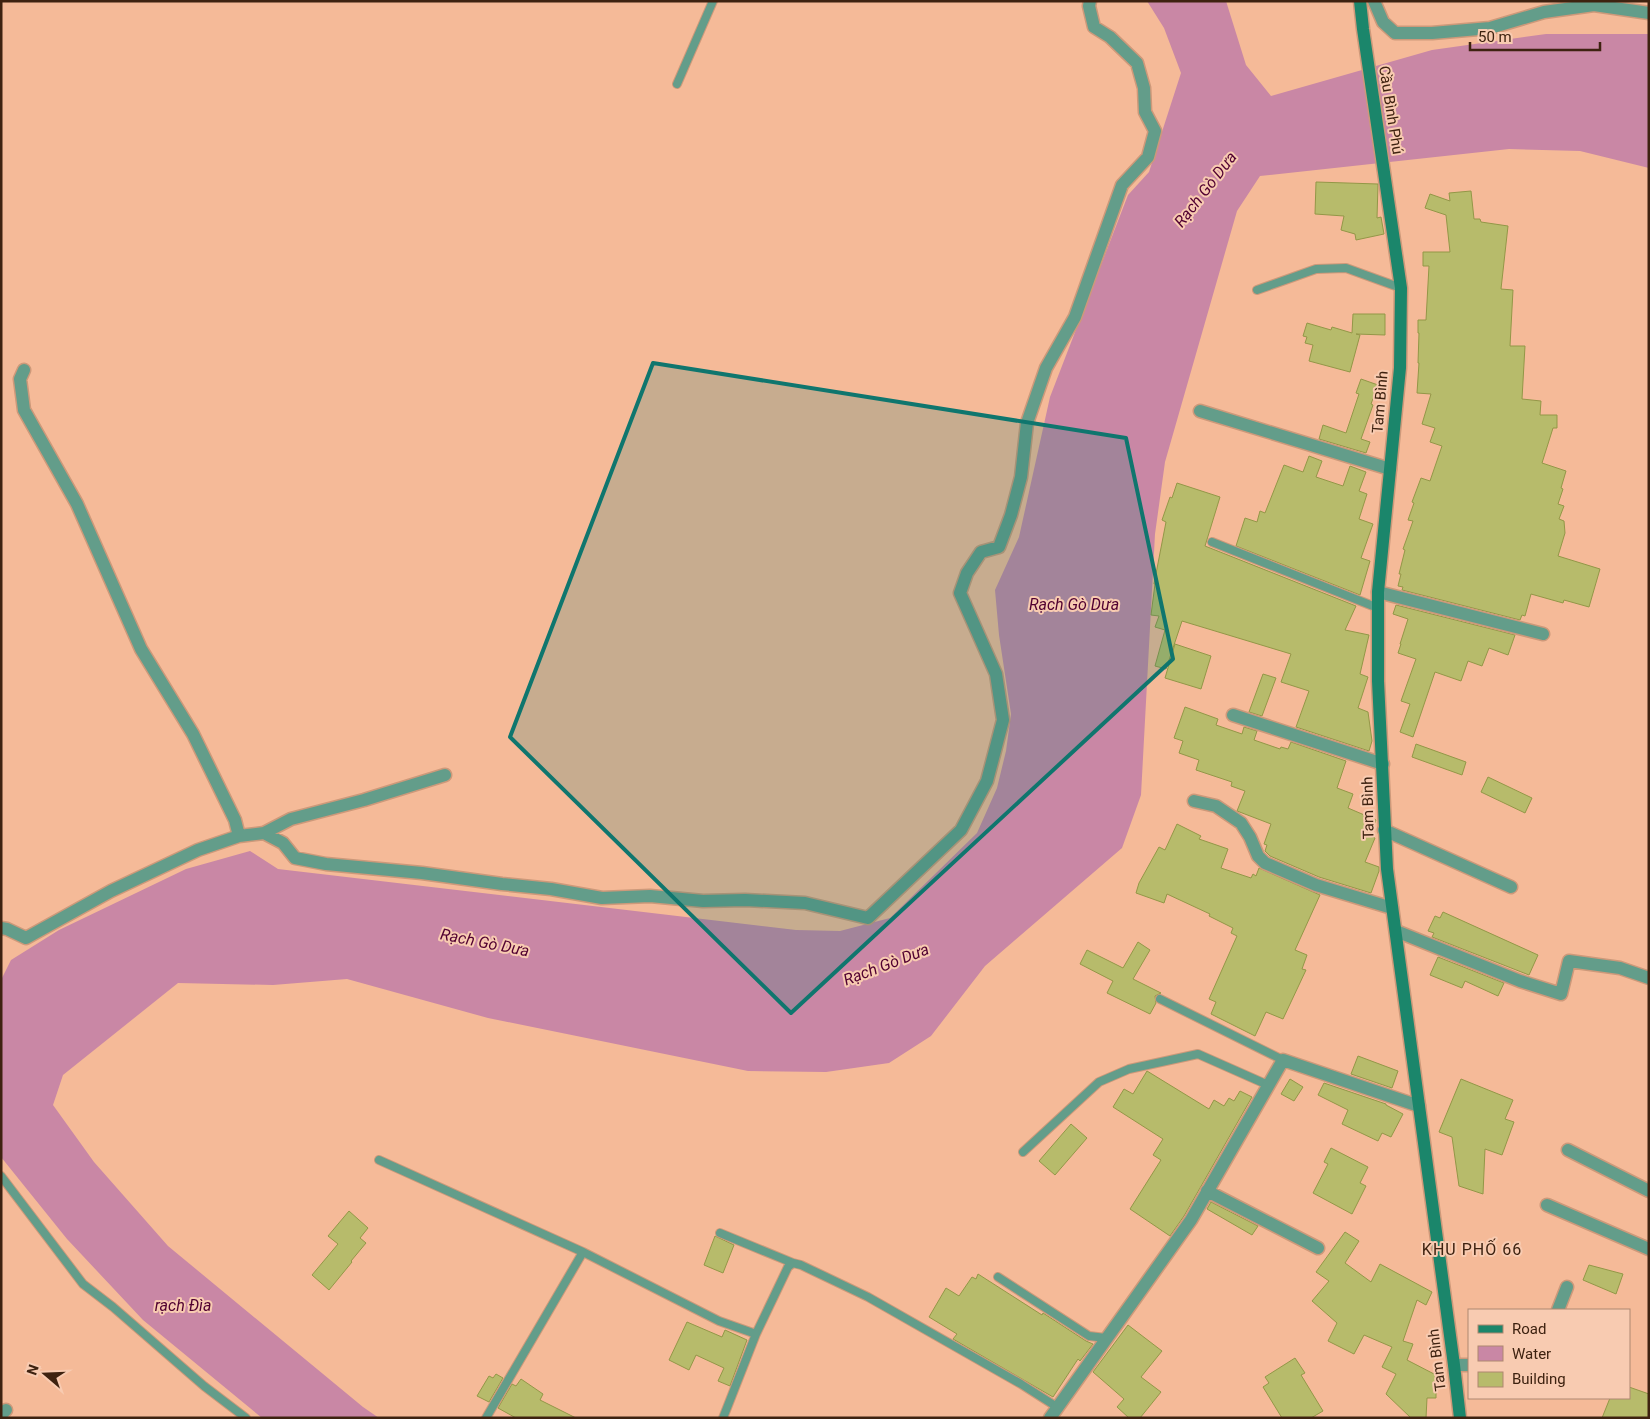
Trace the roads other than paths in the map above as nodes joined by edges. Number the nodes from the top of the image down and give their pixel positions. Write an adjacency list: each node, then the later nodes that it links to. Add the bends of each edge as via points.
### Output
1 (713, 1): 6 (lane)
2 (1090, 1): 22 (street, via 1094,27 1136,63 1144,88 1145,112 1155,131 1148,157 1122,185 1075,317 1046,368 1027,423 1021,477 999,547 981,552 967,573 960,593 996,674 1003,720 987,781 960,830 868,918 805,903 703,901 650,896 602,898 422,873 326,864 295,858 283,843)
3 (1360, 1): 7 (main road, Cầu Bình Phú)
4 (1374, 1): 5 (street, via 1383,22 1396,33 1490,28 1544,12 1594,5)
5 (1649, 13)
6 (676, 84)
7 (1388, 195): 8 (main road, Tam Bình)
8 (1402, 288): 9 (lane, via 1346,268 1316,269); 12 (main road, Tam Bình, via 1400,368)
9 (1257, 290)
10 (24, 370): 23 (street, via 20,379 24,410 77,504 141,649 193,734 235,820)
11 (1200, 410): 12 (street)
12 (1390, 469): 14 (main road, Tam Bình)
13 (1212, 542): 15 (lane)
14 (1378, 592): 15 (main road, Tam Bình); 16 (street)
15 (1378, 608): 18 (main road, Tam Bình)
16 (1543, 634)
17 (1233, 715): 18 (street)
18 (1383, 764): 21 (main road, Tam Bình)
19 (445, 775): 22 (street, via 291,819)
20 (1194, 801): 25 (street, via 1216,806 1241,823 1265,863 1316,886)
21 (1384, 830): 24 (street); 25 (main road, Tam Bình)
22 (264, 833): 23 (street)
23 (239, 836): 26 (street, via 198,850 111,890 26,938)
24 (1512, 887)
25 (1392, 908): 27 (main road, Tam Bình)
26 (1, 928)
27 (1396, 931): 28 (street, via 1561,994 1569,961 1620,968); 32 (main road, Tam Bình)
28 (1649, 978)
29 (1160, 999): 30 (lane)
30 (1283, 1060): 31 (street); 32 (street)
31 (1268, 1085): 34 (lane, via 1198,1054 1129,1070 1099,1082); 38 (street)
32 (1419, 1106): 50 (main road, Tam Bình)
33 (1568, 1150): 37 (street)
34 (1023, 1152)
35 (379, 1160): 43 (lane)
36 (1, 1176): 53 (lane, via 83,1284)
37 (1649, 1191)
38 (1207, 1192): 41 (street); 49 (street, via 1191,1220)
39 (1547, 1206): 42 (street)
40 (720, 1233): 44 (lane)
41 (1318, 1248)
42 (1649, 1249)
43 (583, 1252): 48 (lane, via 719,1321); 54 (lane)
44 (793, 1264): 48 (lane, via 788,1267); 52 (lane, via 868,1297 1021,1384)
45 (998, 1277): 49 (lane, via 1089,1336)
46 (1567, 1287): 47 (street)
47 (1558, 1309)
48 (756, 1334): 55 (lane)
49 (1106, 1338): 52 (street)
50 (1454, 1365): 51 (street); 56 (main road, Tam Bình)
51 (1468, 1365)
52 (1053, 1413)
53 (246, 1418)
54 (486, 1418)
55 (722, 1418)
56 (1460, 1418)

